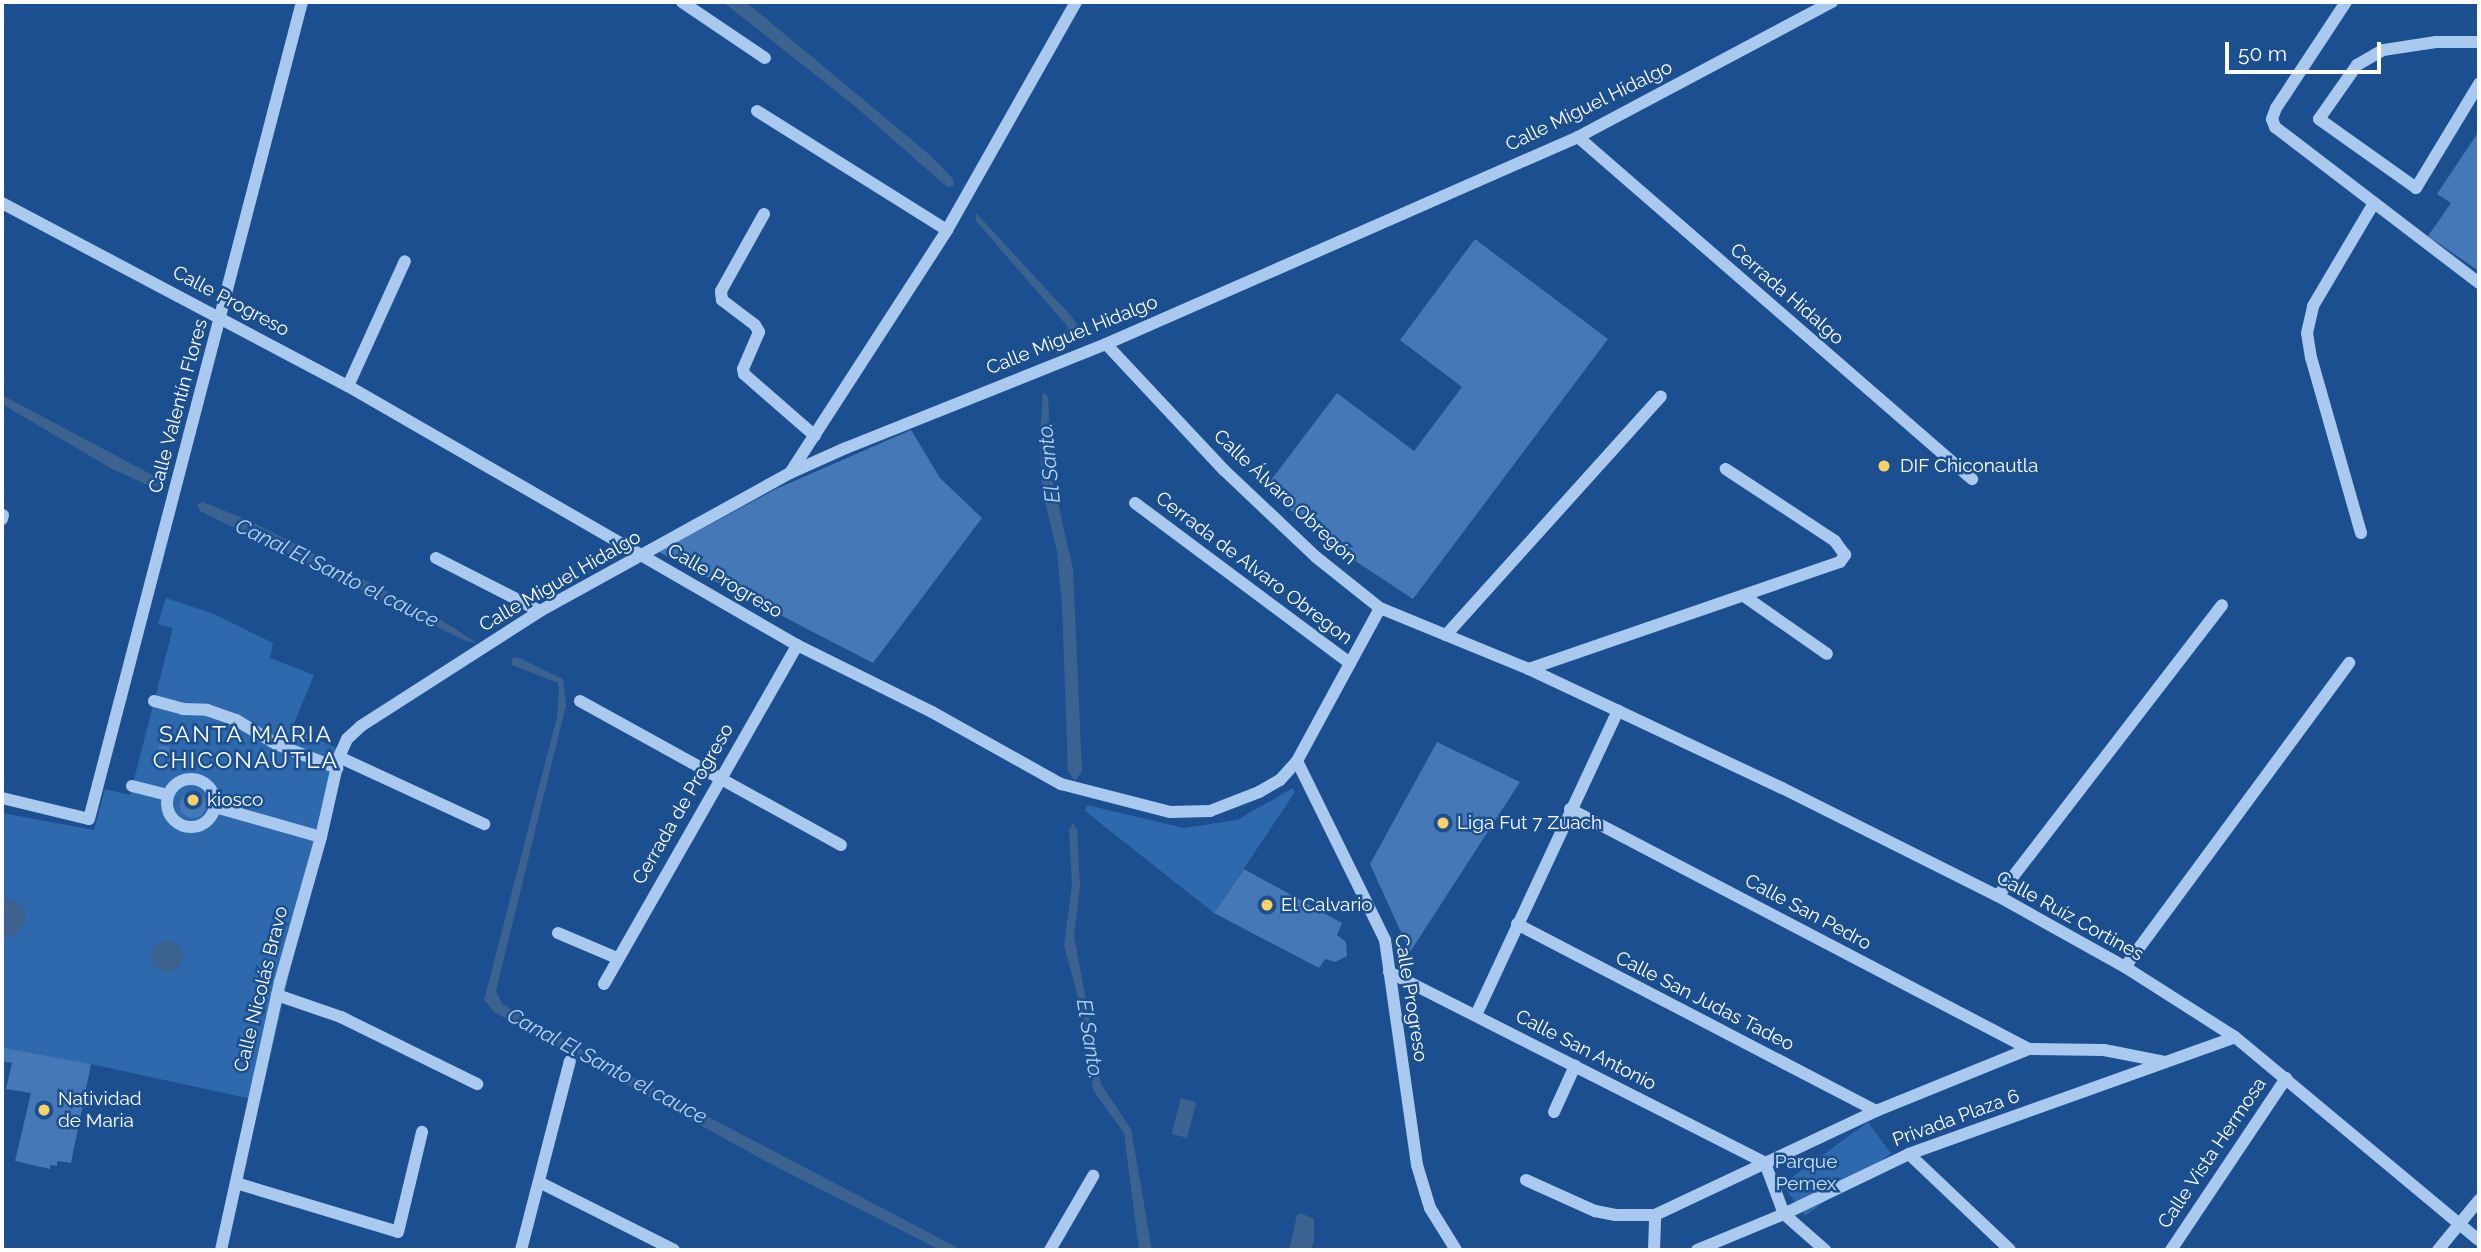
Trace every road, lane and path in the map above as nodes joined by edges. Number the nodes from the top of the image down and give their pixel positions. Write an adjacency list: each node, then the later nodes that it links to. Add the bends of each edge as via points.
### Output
1 (302, 2): 17 (street, Calle Valentín Flores)
2 (682, 2): 7 (street)
3 (1076, 2): 14 (street)
4 (1832, 2): 10 (street, Calle Miguel Hidalgo)
5 (2346, 2): 12 (street, via 2272,119 2274,127)
6 (2479, 42): 8 (street, via 2383,50 2357,65 2319,119 2416,188)
7 (765, 58)
8 (2479, 84)
9 (757, 110): 14 (street)
10 (1578, 137): 18 (street, Calle Miguel Hidalgo); 24 (street, Cerrada Hidalgo)
11 (2, 203): 17 (street, Calle Progreso)
12 (2374, 203): 16 (street); 26 (street, via 2314,306 2307,332)
13 (764, 214): 21 (street, via 721,291 722,300 759,332 744,374)
14 (947, 230): 21 (street)
15 (405, 261): 19 (street)
16 (2479, 283)
17 (221, 318): 19 (street, Calle Progreso); 48 (street, Calle Valentín Flores, via 89,819)
18 (1106, 344): 23 (street, Calle Miguel Hidalgo); 31 (street, Calle Álvaro Obregón, via 1224,470 1315,557)
19 (348, 386): 27 (street, Calle Progreso)
20 (1661, 396): 33 (street)
21 (815, 436): 23 (street)
22 (1726, 469): 29 (street, via 1835,541 1845,555 1840,562)
23 (790, 473): 27 (street, Calle Miguel Hidalgo)
24 (1972, 479)
25 (1135, 503): 36 (street, Cerrada de Alvaro Obregon)
26 (2361, 533)
27 (642, 556): 32 (street, Calle Miguel Hidalgo); 34 (street, Calle Progreso)
28 (436, 558): 32 (street)
29 (1744, 596): 35 (street); 38 (street)
30 (2222, 605): 54 (street)
31 (1380, 608): 33 (street, Calle Álvaro Obregón); 36 (street, Calle Progreso)
32 (540, 611): 42 (street, Calle Miguel Hidalgo)
33 (1446, 635): 38 (street, Calle Álvaro Obregón)
34 (797, 645): 43 (street, Calle Progreso, via 932,712 1061,784 1170,812 1210,811 1259,792 1280,780); 45 (street, Cerrada de Progreso)
35 (1826, 654)
36 (1350, 663): 43 (street, Calle Progreso)
37 (2349, 663): 58 (street)
38 (1529, 669): 41 (street, Calle Álvaro Obregón)
39 (154, 701): 44 (street, via 236,720 276,744)
40 (580, 701): 45 (street)
41 (1618, 711): 50 (street); 54 (street, Calle Ruíz Cortines)
42 (347, 739): 44 (street, Calle Nicolás Bravo)
43 (1297, 761): 59 (street, Calle Progreso, via 1372,909 1385,940)
44 (337, 763): 51 (street); 52 (street, Calle Nicolás Bravo)
45 (722, 777): 53 (street); 57 (street, Cerrada de Progreso)
46 (132, 786): 47 (street)
47 (168, 795): 49 (street, via 183,780 199,780 212,790); 49 (street, via 169,814 187,828 202,825)
48 (2, 798)
49 (215, 807): 52 (street)
50 (1570, 809): 55 (street); 64 (street, Calle San Pedro)
51 (484, 824)
52 (321, 837): 61 (street, Calle Nicolás Bravo)
53 (841, 845)
54 (1998, 896): 58 (street, Calle Ruíz Cortines)
55 (1517, 924): 62 (street); 70 (street, Calle San Judas Tadeo)
56 (558, 933): 57 (street)
57 (617, 958): 60 (street, Cerrada de Progreso)
58 (2125, 967): 63 (street, Calle Ruíz Cortines)
59 (1389, 972): 62 (street, Calle San Antonio); 88 (street, Calle Progreso, via 1417,1165 1430,1208)
60 (604, 984)
61 (277, 995): 69 (street, via 341,1017); 78 (street, Calle Nicolás Bravo)
62 (1476, 1015): 67 (street, Calle San Antonio)
63 (2235, 1037): 66 (street, Privada Plaza 6); 68 (street, Calle Ruíz Cortines)
64 (2029, 1049): 66 (street, via 2104,1050); 70 (street)
65 (570, 1061): 77 (street)
66 (2165, 1062): 73 (street, Privada Plaza 6)
67 (1576, 1066): 71 (street); 74 (street, Calle San Antonio)
68 (2286, 1078): 82 (street, Calle Ruíz Cortines); 93 (street, Calle Vista Hermosa)
69 (477, 1084)
70 (1876, 1111): 74 (street)
71 (1554, 1112)
72 (422, 1132): 78 (street, via 398,1232)
73 (1909, 1154): 80 (street, Privada Plaza 6); 92 (street)
74 (1765, 1163): 80 (street); 81 (street)
75 (1093, 1176): 87 (street)
76 (1526, 1180): 81 (street, via 1595,1211)
77 (539, 1182): 85 (street); 86 (street)
78 (236, 1183): 84 (street, Calle Nicolás Bravo)
79 (2479, 1200): 82 (street)
80 (1784, 1214): 90 (street, Privada Plaza 6); 91 (street)
81 (1656, 1215): 89 (street)
82 (2460, 1222): 83 (street, Calle Ruíz Cortines); 94 (street)
83 (2479, 1240)
84 (221, 1250)
85 (521, 1250)
86 (674, 1250)
87 (1050, 1250)
88 (1456, 1250)
89 (1654, 1250)
90 (1697, 1250)
91 (1825, 1250)
92 (2010, 1250)
93 (2171, 1250)
94 (2438, 1250)

